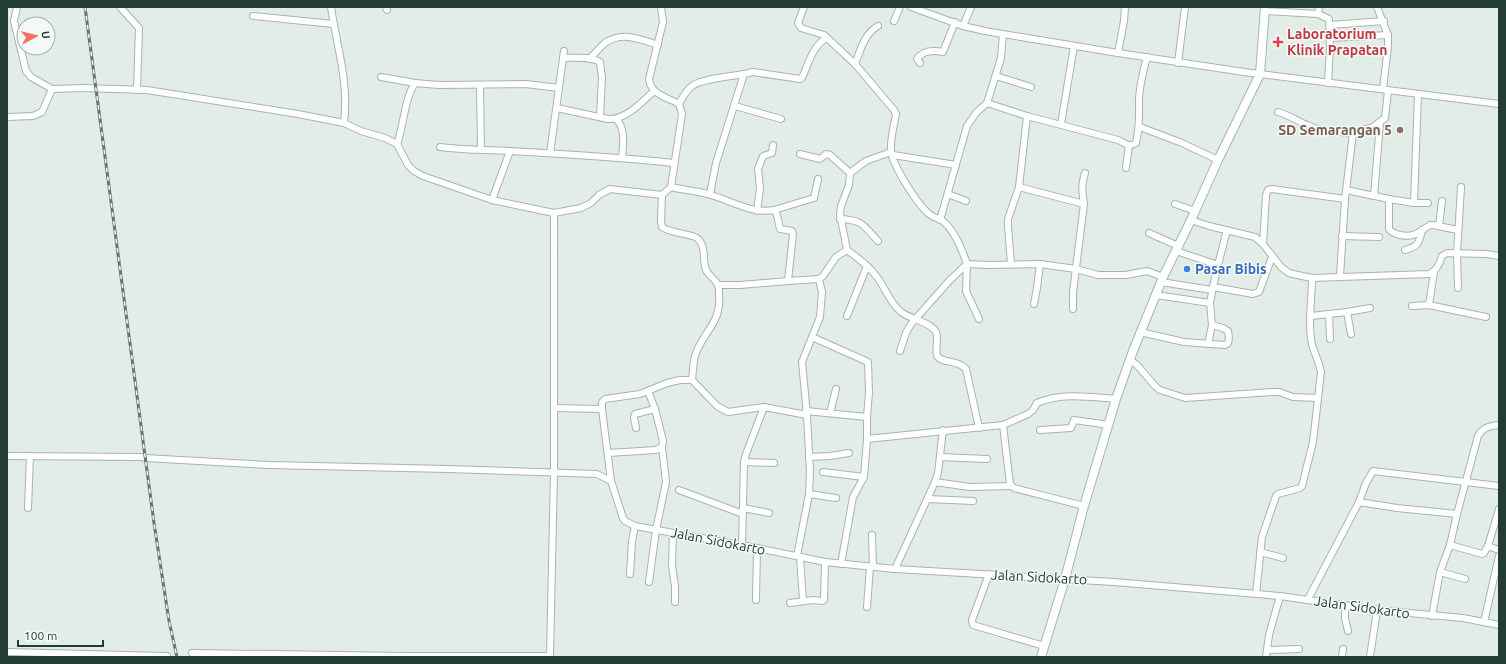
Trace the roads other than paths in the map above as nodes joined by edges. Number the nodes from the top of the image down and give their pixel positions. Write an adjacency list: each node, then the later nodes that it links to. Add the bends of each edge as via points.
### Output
1 (17, 7): 44 (street, via 11,23 26,71 31,77)
2 (120, 7): 45 (street, via 139,28)
3 (331, 7): 19 (street)
4 (804, 7): 25 (street, via 799,26)
5 (900, 7): 16 (street)
6 (912, 7): 18 (street)
7 (971, 7): 22 (street)
8 (1125, 7): 29 (street)
9 (1186, 7): 33 (street)
10 (1319, 7): 14 (street)
11 (1377, 7): 17 (street)
12 (662, 8): 27 (street, via 663,22)
13 (1264, 9): 14 (street); 36 (main road)
14 (1318, 14): 20 (street, via 1327,17)
15 (253, 16): 19 (street)
16 (894, 21)
17 (1384, 21): 20 (street); 24 (street)
18 (955, 22): 22 (street); 32 (street, via 942,52 930,51 922,54 917,59)
19 (333, 24): 60 (street, via 344,76)
20 (1330, 25): 26 (street)
21 (878, 26): 34 (street, via 864,39)
22 (963, 26): 23 (street)
23 (1004, 34): 28 (street); 37 (street)
24 (1388, 35): 26 (street); 46 (street)
25 (827, 38): 34 (street); 35 (street, via 814,49 800,79 753,72)
26 (1329, 38): 40 (street)
27 (658, 45): 31 (street, via 633,37 620,36 605,44); 47 (street, via 649,79)
28 (1074, 46): 29 (street); 62 (street)
29 (1118, 53): 30 (street)
30 (1146, 57): 33 (street); 63 (street, via 1139,97)
31 (589, 59): 43 (street, via 564,55); 57 (street, via 598,61 601,65)
32 (920, 63)
33 (1178, 63): 36 (street)
34 (855, 64): 72 (street, via 895,112)
35 (744, 74): 50 (street, via 693,84); 52 (street)
36 (1260, 74): 40 (street); 75 (main road)
37 (996, 76): 42 (street); 49 (street)
38 (381, 77): 39 (street)
39 (415, 83): 41 (street); 65 (street, via 409,95 403,128)
40 (1328, 83): 46 (street)
41 (480, 85): 43 (street, via 526,84); 69 (street)
42 (1031, 87)
43 (559, 88): 53 (street)
44 (52, 89): 45 (street); 56 (street, via 42,112 32,116)
45 (137, 90): 60 (street)
46 (1386, 90): 48 (street); 61 (street, via 1385,118)
47 (654, 91): 50 (street); 58 (street)
48 (1418, 94): 51 (street); 95 (street)
49 (987, 103): 55 (street); 77 (street, via 967,126)
50 (679, 104): 76 (street, via 682,114)
51 (1499, 104)
52 (735, 106): 59 (street); 86 (street, via 716,163)
53 (557, 108): 57 (street); 71 (street)
54 (1278, 112): 64 (street, via 1308,126 1329,132)
55 (1027, 116): 62 (street); 83 (street)
56 (7, 117)
57 (600, 117): 58 (street)
58 (616, 119): 74 (street, via 621,125)
59 (781, 119)
60 (344, 123): 65 (street)
61 (1380, 123): 64 (street); 89 (street)
62 (1061, 124): 67 (street, via 1118,140)
63 (1140, 127): 67 (street, via 1136,143); 75 (street)
64 (1352, 133): 85 (street)
65 (397, 144): 92 (street, via 414,171)
66 (773, 145): 100 (street, via 772,153 763,156 758,169 760,188)
67 (1129, 146): 78 (street)
68 (440, 148): 69 (street)
69 (481, 150): 70 (street)
70 (510, 151): 71 (street); 92 (street)
71 (550, 153): 74 (street)
72 (892, 153): 77 (street); 79 (street, via 866,161); 104 (street, via 901,176 919,204 930,215)
73 (800, 154): 79 (street, via 820,159 826,154 830,155)
74 (622, 158): 76 (street)
75 (1218, 160): 101 (main road)
76 (674, 163): 82 (street)
77 (956, 165): 87 (street)
78 (1126, 168)
79 (850, 173): 103 (street)
80 (1085, 173): 97 (street, via 1082,183)
81 (818, 179): 99 (street, via 814,198)
82 (671, 187): 86 (street); 88 (street)
83 (1019, 187): 97 (street); 122 (street, via 1008,219)
84 (1461, 187): 109 (street)
85 (1346, 190): 89 (street); 90 (street)
86 (710, 194): 100 (street)
87 (948, 194): 93 (street); 104 (street)
88 (662, 195): 102 (street, via 610,189 581,208); 133 (street, via 662,227 696,238 700,242 706,270)
89 (1374, 196): 91 (street)
90 (1345, 199): 111 (street); 114 (street, via 1268,190)
91 (1389, 199): 95 (street); 108 (street, via 1391,231 1410,236)
92 (492, 200): 102 (street)
93 (966, 201)
94 (1442, 201): 106 (street)
95 (1414, 203): 96 (street)
96 (1428, 203)
97 (1084, 204): 126 (street)
98 (1175, 204): 101 (street)
99 (774, 210): 100 (street); 132 (street, via 778,215 780,229 790,230 793,234)
100 (757, 211)
101 (1195, 211): 105 (main road)
102 (554, 213): 164 (street)
103 (840, 219): 113 (street, via 860,222); 116 (street)
104 (940, 220): 121 (street, via 948,226 961,247)
105 (1191, 220): 107 (street); 115 (main road)
106 (1439, 226): 108 (street, via 1430,225); 109 (street)
107 (1227, 230): 114 (street, via 1255,238); 124 (street)
108 (1422, 230): 117 (street, via 1419,243)
109 (1458, 230): 118 (street)
110 (1148, 233): 115 (street)
111 (1342, 236): 112 (street); 128 (street)
112 (1379, 237)
113 (878, 241)
114 (1263, 244): 120 (street)
115 (1177, 249): 124 (street); 131 (main road)
116 (847, 250): 125 (street); 130 (street, via 836,256)
117 (1405, 250)
118 (1457, 253): 119 (street); 127 (street, via 1445,254); 135 (street)
119 (1499, 256)
120 (1272, 257): 129 (street, via 1289,273); 134 (street, via 1259,292 1253,294)
121 (967, 264): 122 (street); 148 (street, via 966,291); 149 (street)
122 (1011, 264): 123 (street)
123 (1040, 264): 126 (street); 138 (street)
124 (1218, 265): 134 (street)
125 (867, 266): 145 (street); 149 (street, via 877,276 890,300 902,312)
126 (1076, 269): 131 (street, via 1098,275 1126,275 1147,271); 142 (street, via 1072,292)
127 (1434, 272): 128 (street); 139 (street)
128 (1340, 276): 129 (street)
129 (1312, 278): 146 (street)
130 (819, 279): 132 (street); 153 (street, via 822,292 820,317)
131 (1162, 280): 134 (street); 136 (main road)
132 (788, 281): 133 (street)
133 (718, 285): 158 (street, via 720,300 717,314 713,326 695,356)
134 (1213, 288): 137 (street)
135 (1458, 288)
136 (1156, 295): 137 (street); 151 (main road)
137 (1210, 303): 150 (street)
138 (1034, 304)
139 (1430, 305): 140 (street); 147 (street)
140 (1412, 306)
141 (1370, 308): 143 (street)
142 (1073, 309)
143 (1347, 312): 144 (street); 152 (street)
144 (1329, 314): 146 (street); 154 (street)
145 (847, 316)
146 (1311, 316): 161 (street, via 1313,348 1321,372)
147 (1486, 317)
148 (979, 319)
149 (916, 320): 156 (street, via 906,333); 174 (street, via 928,324 935,330 939,359 961,364 966,369)
150 (1212, 325): 155 (street); 155 (street, via 1228,331 1229,342 1225,345)
151 (1140, 332): 155 (street, via 1176,341); 157 (main road)
152 (1351, 334)
153 (812, 337): 167 (street, via 802,362); 169 (street, via 868,362)
154 (1330, 339)
155 (1208, 344)
156 (900, 351)
157 (1130, 360): 161 (street, via 1160,390 1185,398 1273,392); 162 (main road)
158 (692, 380): 160 (street, via 667,383); 163 (street, via 725,411)
159 (836, 389): 168 (street)
160 (648, 391): 165 (street, via 605,399 602,402); 166 (street)
161 (1318, 398): 217 (street, via 1313,442 1303,483 1300,488 1276,496 1262,537)
162 (1116, 399): 170 (street, via 1073,396 1040,401 1028,414); 171 (main road)
163 (764, 407): 167 (street); 186 (street)
164 (554, 408): 165 (street); 188 (street)
165 (602, 409): 180 (street)
166 (655, 409): 173 (street, via 635,414); 178 (street, via 663,441)
167 (807, 413): 168 (street); 183 (street)
168 (830, 413): 169 (street)
169 (866, 417): 177 (street)
170 (1003, 425): 174 (street); 194 (street)
171 (1109, 425): 176 (street, via 1074,420 1071,428); 202 (main road)
172 (1499, 425): 193 (street, via 1481,430)
173 (636, 428)
174 (979, 428): 175 (street)
175 (943, 430): 177 (street); 184 (street)
176 (1040, 430)
177 (867, 438): 190 (street)
178 (662, 447): 180 (street, via 656,450); 209 (street, via 666,482)
179 (849, 452): 183 (street)
180 (608, 453): 191 (street)
181 (7, 456): 182 (street)
182 (30, 456): 188 (street); 203 (street)
183 (809, 457): 197 (street)
184 (940, 458): 185 (street); 192 (street)
185 (987, 459)
186 (744, 462): 187 (street); 205 (street)
187 (774, 463)
188 (554, 472): 191 (street, via 597,474); 253 (street)
189 (823, 472): 190 (street)
190 (864, 477): 222 (street, via 853,497)
191 (611, 481): 208 (street, via 623,518)
192 (936, 482): 194 (street, via 970,487); 199 (street)
193 (1466, 482): 195 (street); 201 (street, via 1373,471); 207 (street)
194 (1011, 486): 202 (street)
195 (1499, 486)
196 (679, 490): 205 (street)
197 (809, 494): 198 (street); 219 (street)
198 (836, 498)
199 (928, 499): 200 (street); 224 (street)
200 (972, 501)
201 (1359, 502): 207 (street); 234 (street)
202 (1084, 506): 229 (main road)
203 (28, 508)
204 (1499, 509): 214 (street)
205 (743, 511): 206 (street); 213 (street)
206 (769, 513)
207 (1457, 514): 212 (street)
208 (635, 526): 209 (street, Jalan Sidokarto); 227 (street)
209 (656, 530): 210 (street, Jalan Sidokarto); 231 (street)
210 (673, 533): 213 (street, Jalan Sidokarto); 237 (street)
211 (872, 535): 223 (street)
212 (1450, 545): 214 (street, via 1482,554); 226 (street)
213 (742, 546): 215 (street, Jalan Sidokarto)
214 (1488, 546): 216 (street)
215 (757, 548): 219 (street, Jalan Sidokarto); 235 (street)
216 (1499, 550)
217 (1260, 552): 220 (street); 232 (street)
218 (1499, 556): 225 (street)
219 (798, 557): 221 (street, Jalan Sidokarto); 236 (street)
220 (1283, 558)
221 (825, 562): 222 (street, Jalan Sidokarto); 236 (street, via 824,600)
222 (841, 564): 223 (street, Jalan Sidokarto)
223 (871, 567): 224 (street, Jalan Sidokarto); 240 (street)
224 (895, 569): 228 (street, Jalan Sidokarto)
225 (1498, 569): 243 (street)
226 (1440, 572): 230 (street); 242 (street)
227 (630, 574)
228 (989, 574): 229 (street, Jalan Sidokarto); 246 (street, via 972,620 973,625)
229 (1065, 579): 232 (street, Jalan Sidokarto); 246 (main road)
230 (1465, 579)
231 (649, 582)
232 (1256, 594): 233 (street, Jalan Sidokarto)
233 (1280, 596): 234 (street, Jalan Sidokarto); 249 (street)
234 (1308, 599): 239 (street, Jalan Sidokarto)
235 (756, 600)
236 (803, 601): 238 (street)
237 (675, 602)
238 (790, 603)
239 (1345, 605): 241 (street, Jalan Sidokarto); 245 (street)
240 (867, 606)
241 (1378, 610): 242 (street, Jalan Sidokarto); 257 (street)
242 (1432, 616): 243 (street, Jalan Sidokarto)
243 (1484, 622): 244 (street, Jalan Sidokarto)
244 (1499, 625)
245 (1348, 631)
246 (1044, 646): 254 (main road)
247 (1299, 649): 249 (street)
248 (1343, 649): 256 (street)
249 (1267, 650): 255 (street)
250 (7, 652): 252 (street)
251 (192, 652): 253 (street)
252 (167, 656)
253 (550, 656)
254 (1041, 657)
255 (1266, 657)
256 (1342, 657)
257 (1370, 657)

